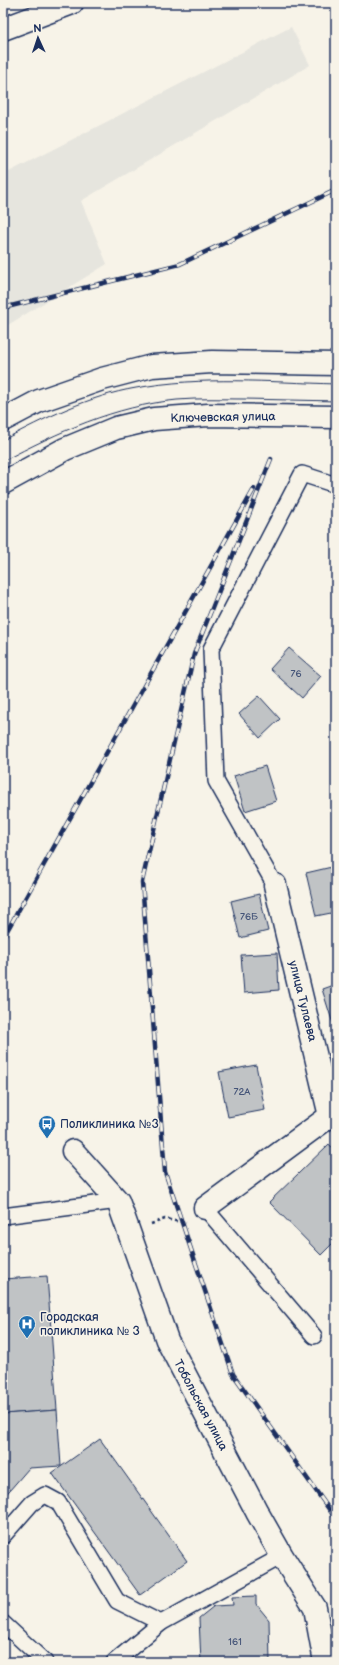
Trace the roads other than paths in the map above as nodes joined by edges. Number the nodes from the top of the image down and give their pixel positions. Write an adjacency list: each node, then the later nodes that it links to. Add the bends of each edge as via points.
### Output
1 (72, 3): 2 (street)
2 (3, 29)
3 (336, 364): 5 (street, via 212,362 152,366 102,378 39,401)
4 (336, 417): 6 (street, Ключевская улица, via 208,415 154,419 116,428 72,446)
5 (3, 420)
6 (3, 483)
7 (336, 485): 8 (lane, via 302,474 211,649 216,781)
8 (275, 886): 9 (street, улица Тулаева)
9 (333, 1115): 12 (street)
10 (73, 1151): 11 (street, Тобольская улица)
11 (118, 1201): 13 (lane); 16 (street, Тобольская улица, via 167,1340 203,1412)
12 (211, 1215): 14 (lane)
13 (3, 1216)
14 (314, 1336)
15 (3, 1536): 18 (lane, via 32,1503 45,1495 52,1498 58,1502 117,1601)
16 (282, 1556): 18 (lane); 21 (street, Тобольская улица, via 315,1608)
17 (3, 1623): 19 (lane)
18 (162, 1623): 20 (lane)
19 (45, 1662)
20 (114, 1662)
21 (325, 1662)

